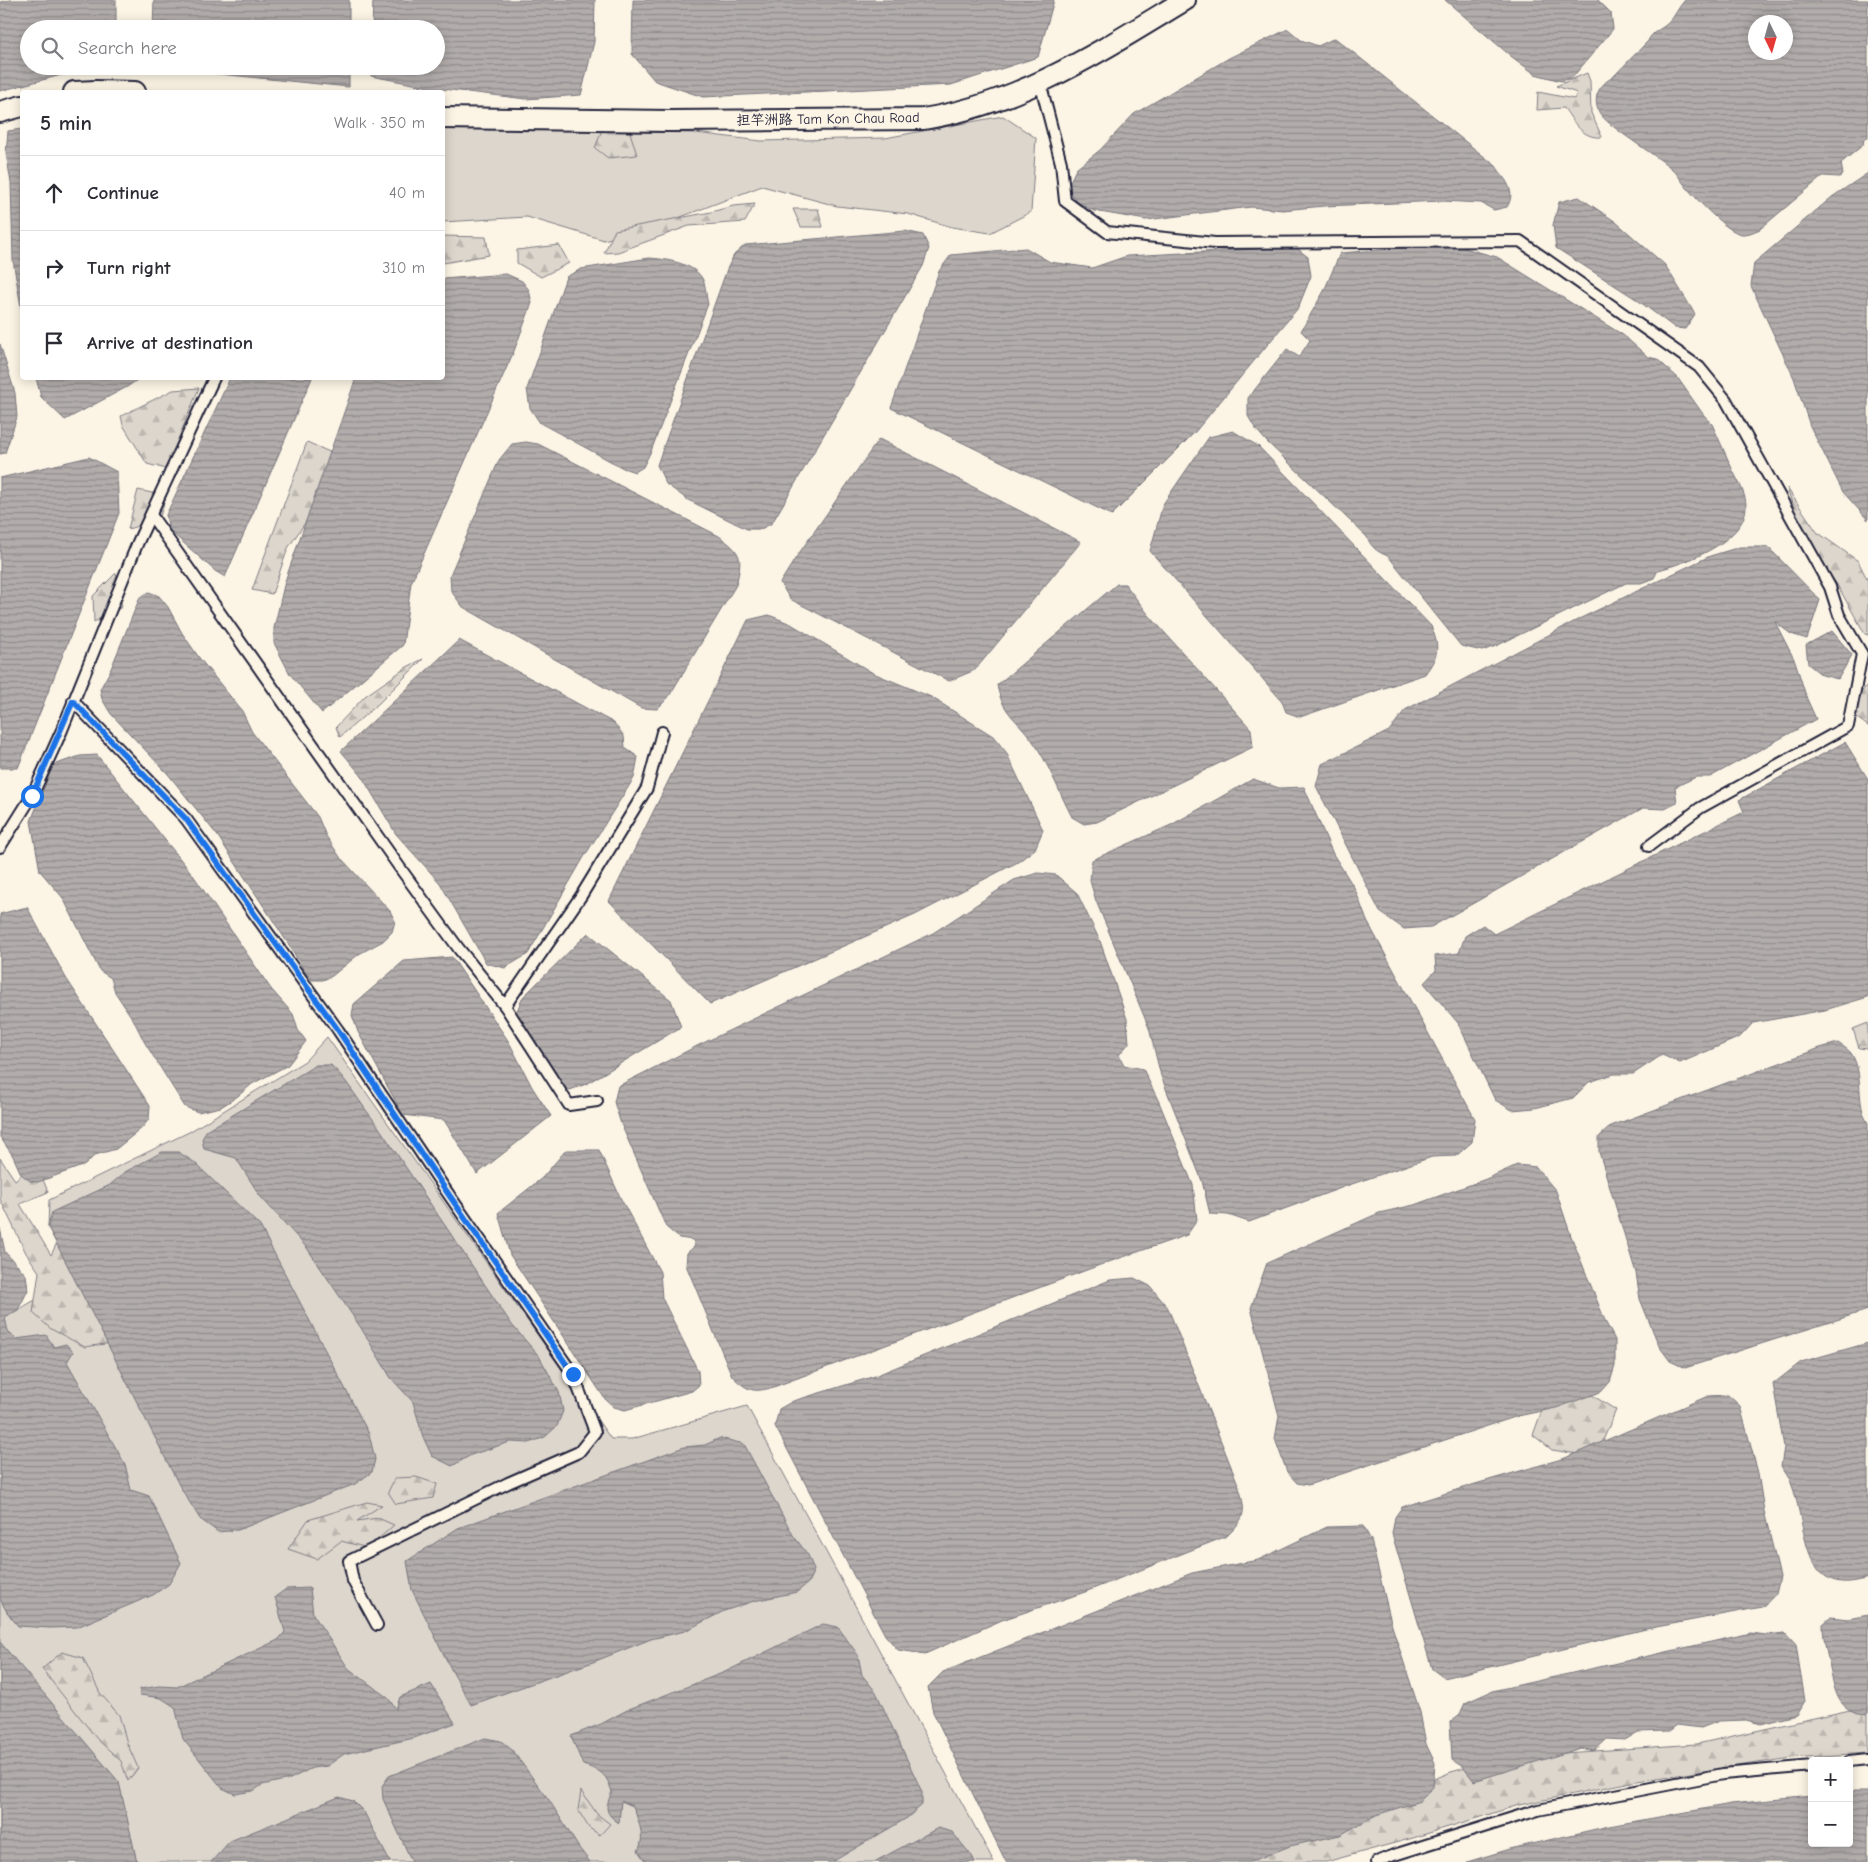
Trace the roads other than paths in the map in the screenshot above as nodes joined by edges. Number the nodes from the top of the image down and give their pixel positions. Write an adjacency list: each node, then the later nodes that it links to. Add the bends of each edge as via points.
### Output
1 (1185, 0): 2 (street, 担竿洲路 Tam Kon Chau Road, via 1096,54)
2 (1040, 82): 5 (street, 担竿洲路 Tam Kon Chau Road, via 1001,99 923,119 669,121); 10 (lane, via 1061,163 1065,201 1107,232 1215,243 1520,242 1698,367 1726,400 1830,587 1839,615 1862,654 1848,726 1700,808)
3 (20, 107): 4 (street)
4 (0, 112)
5 (445, 118)
6 (213, 380): 7 (lane)
7 (151, 515): 8 (lane); 12 (lane, via 406,876)
8 (73, 701): 11 (lane, via 32,796); 14 (lane, via 186,819 338,1030 573,1374 596,1432 579,1452 349,1561 353,1581)
9 (662, 732): 12 (lane, via 647,788 581,896)
10 (1649, 846)
11 (0, 847)
12 (505, 1006): 13 (lane, via 569,1105)
13 (597, 1101)
14 (377, 1625)
15 (1868, 1760): 16 (lane)
16 (1853, 1762)
17 (1808, 1766): 18 (lane, via 1723,1774 1538,1810)
18 (1377, 1862)

